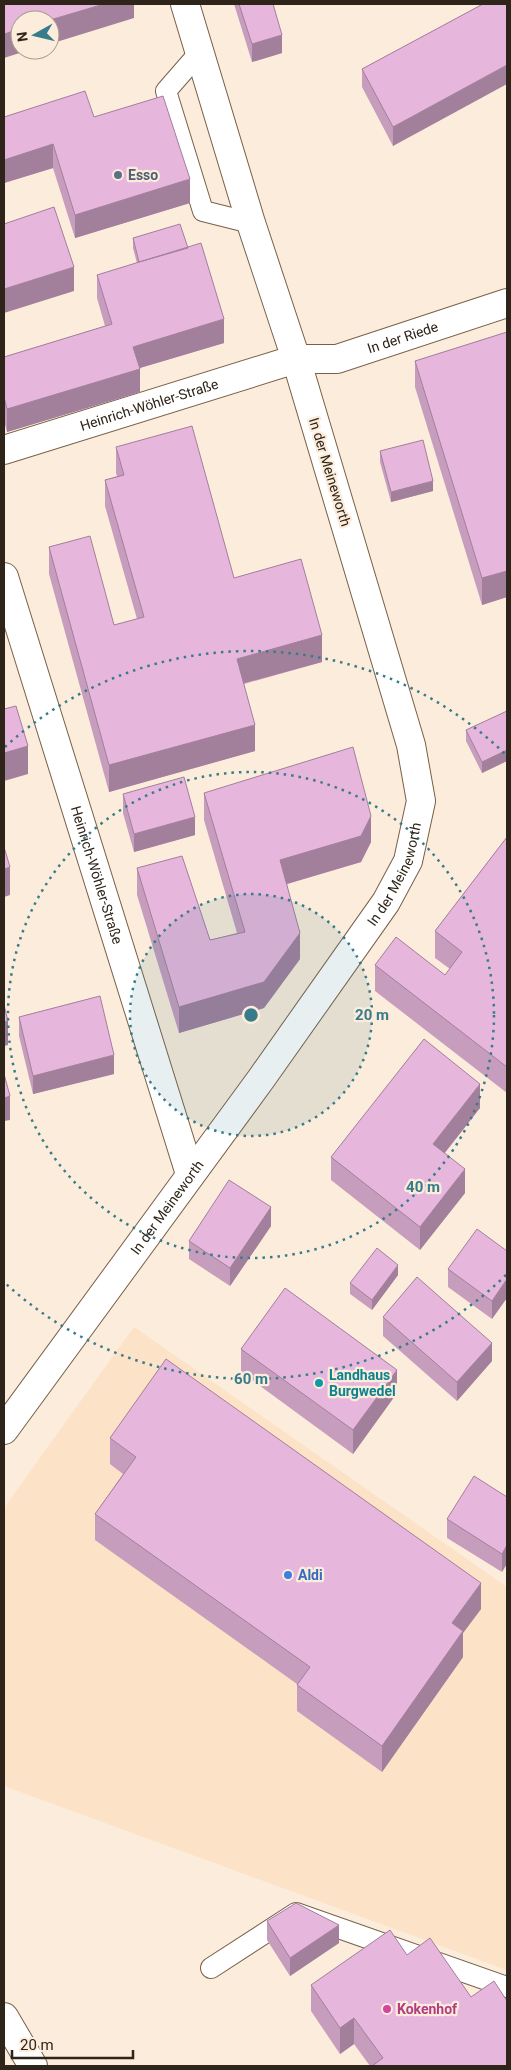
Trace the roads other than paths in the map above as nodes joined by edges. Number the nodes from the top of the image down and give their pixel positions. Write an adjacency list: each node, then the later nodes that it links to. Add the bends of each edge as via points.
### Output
1 (185, 4): 2 (main road, In der Meineworth)
2 (200, 52): 3 (main road, In der Meineworth); 3 (lane, via 166,91 203,211)
3 (251, 223): 5 (main road, In der Meineworth)
4 (507, 303): 5 (main road, In der Riede, via 337,360)
5 (296, 359): 6 (main road, Heinrich-Wöhler-Straße); 8 (main road, In der Meineworth, via 412,744 421,801 408,862 386,902)
6 (4, 450)
7 (4, 577): 8 (main road, Heinrich-Wöhler-Straße)
8 (190, 1174): 9 (main road, In der Meineworth)
9 (4, 1430)
10 (211, 1968): 11 (lane, via 296,1913)
11 (507, 1987)
12 (4, 2016): 13 (main road)
13 (33, 2066)

